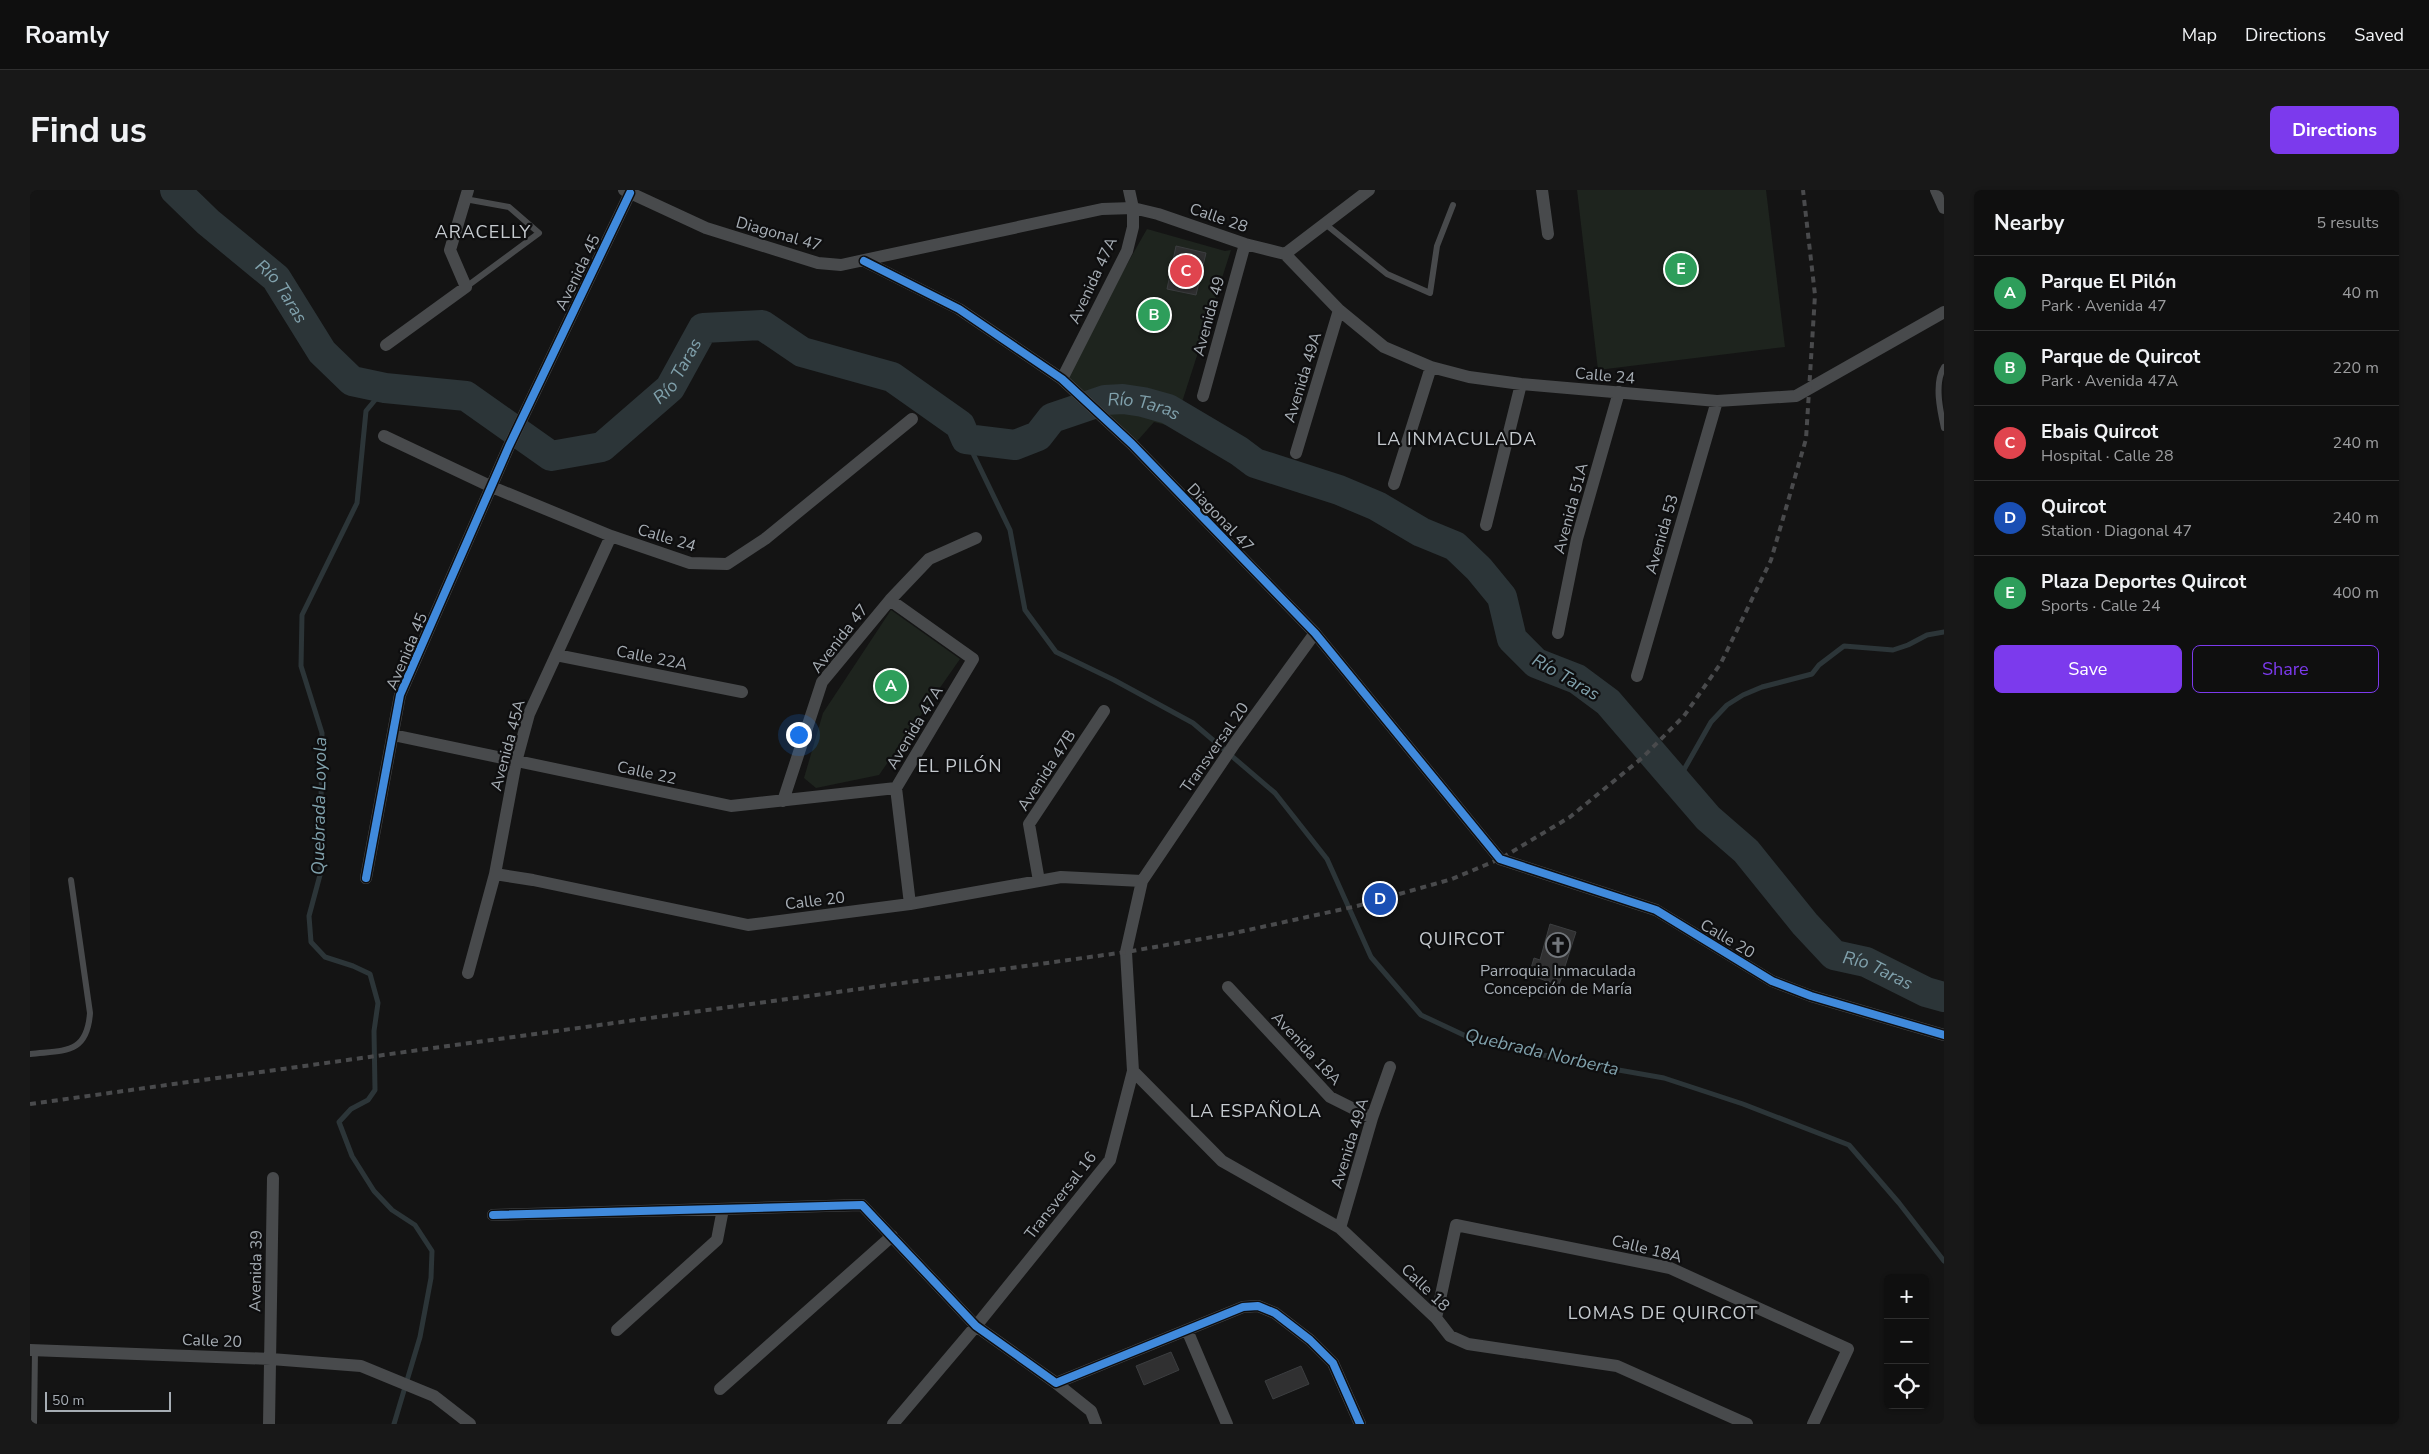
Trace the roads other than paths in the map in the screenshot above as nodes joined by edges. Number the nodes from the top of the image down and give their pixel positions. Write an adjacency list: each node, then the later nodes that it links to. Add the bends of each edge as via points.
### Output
1 (1129, 190): 8 (street, Avenida 47A)
2 (1369, 190): 10 (street)
3 (1542, 190): 11 (street)
4 (1936, 190): 9 (street)
5 (626, 192): 14 (street, Diagonal 47, via 706,228 818,263 841,265); 31 (street, Avenida 45)
6 (467, 195): 15 (street, via 450,250); 15 (lane, via 509,207 539,233)
7 (1453, 205): 10 (lane, via 1437,246 1430,293 1387,274)
8 (1133, 208): 12 (street, Calle 28); 14 (street, Calle 28, via 1102,209); 21 (street, Avenida 47A, via 1133,227 1127,251)
9 (1944, 208)
10 (1324, 223): 13 (street)
11 (1548, 234)
12 (1244, 244): 13 (street, Calle 28); 24 (street, Avenida 49)
13 (1285, 254): 16 (street, Calle 24)
14 (864, 261): 21 (street, Diagonal 47, via 960,310)
15 (466, 287): 18 (street)
16 (1339, 310): 19 (street, Calle 24, via 1384,347); 29 (street, Avenida 49A)
17 (1944, 312): 25 (street, Calle 24, via 1796,396)
18 (386, 345)
19 (1431, 367): 22 (street, Calle 24, via 1469,377); 30 (street)
20 (1944, 367): 27 (lane, via 1940,373 1939,406)
21 (1062, 379): 37 (street, Diagonal 47, via 1132,444)
22 (1521, 384): 23 (street, Calle 24); 32 (street)
23 (1619, 392): 25 (street, Calle 24); 36 (street, Avenida 51A, via 1577,539)
24 (1202, 396)
25 (1717, 401): 39 (street, Avenida 53)
26 (912, 419): 33 (street, Calle 24, via 764,539 727,564 690,563)
27 (1944, 428)
28 (384, 436): 31 (street, Calle 24)
29 (1296, 453)
30 (1394, 484)
31 (492, 487): 33 (street, Calle 24); 42 (street, Avenida 45, via 400,695)
32 (1486, 525)
33 (611, 536): 38 (street, Avenida 45A)
34 (976, 538): 35 (street, Avenida 47, via 929,559)
35 (890, 600): 44 (street, Avenida 47A, via 973,659); 45 (street, Avenida 47, via 822,682)
36 (1558, 633)
37 (1315, 634): 46 (street, Diagonal 47); 51 (street, Transversal 20, via 1235,743)
38 (556, 655): 40 (street, Calle 22A); 43 (street, Avenida 45A, via 529,714)
39 (1637, 676)
40 (742, 692)
41 (1104, 711): 50 (street, Avenida 47B, via 1030,824)
42 (393, 735): 43 (street, Calle 22); 48 (street, Avenida 45)
43 (516, 762): 45 (street, Calle 22, via 731,806); 47 (street, Avenida 45A)
44 (896, 788): 45 (street, Calle 22); 52 (street, Avenida 47A)
45 (783, 801)
46 (1500, 859): 55 (street, Calle 20, via 1656,910 1772,981 1811,996)
47 (495, 874): 52 (street, Calle 20, via 748,925); 53 (street, Avenida 45A)
48 (366, 878)
49 (71, 880): 56 (lane, via 90,1013 89,1026 82,1043 71,1048)
50 (1039, 881): 51 (street, Calle 20, via 1061,877); 52 (street, Calle 20)
51 (1142, 881): 58 (street, Transversal 16, via 1126,952)
52 (910, 904)
53 (468, 973)
54 (1228, 987): 59 (street, Avenida 18A, via 1330,1097)
55 (1944, 1035)
56 (30, 1054)
57 (1390, 1067): 59 (street, Avenida 49A)
58 (1133, 1071): 63 (street, Calle 18, via 1222,1161); 66 (street, Transversal 16, via 1110,1160)
59 (1372, 1118): 63 (street, Avenida 49A)
60 (273, 1178): 70 (street, Avenida 39)
61 (724, 1209): 62 (street); 64 (street, via 862,1205); 67 (street, via 717,1240)
62 (493, 1215)
63 (1340, 1228): 65 (street, Calle 18)
64 (892, 1236): 66 (street); 72 (street)
65 (1436, 1318): 80 (street, Calle 18, via 1450,1336 1468,1344 1617,1366); 81 (street, Calle 18A, via 1456,1225 1670,1268 1848,1349)
66 (976, 1326): 71 (street); 76 (street, Transversal 16)
67 (617, 1330)
68 (1187, 1330): 71 (street); 78 (street); 79 (street, via 1243,1307 1258,1306 1275,1313 1333,1363)
69 (33, 1350): 70 (street, Calle 20); 73 (lane)
70 (271, 1359): 74 (street, Avenida 39); 75 (street, Calle 20, via 361,1366 434,1396)
71 (1056, 1383): 77 (street, via 1091,1411)
72 (720, 1389)
73 (34, 1424)
74 (269, 1424)
75 (470, 1424)
76 (893, 1424)
77 (1096, 1424)
78 (1227, 1424)
79 (1360, 1424)
80 (1747, 1424)
81 (1813, 1424)

